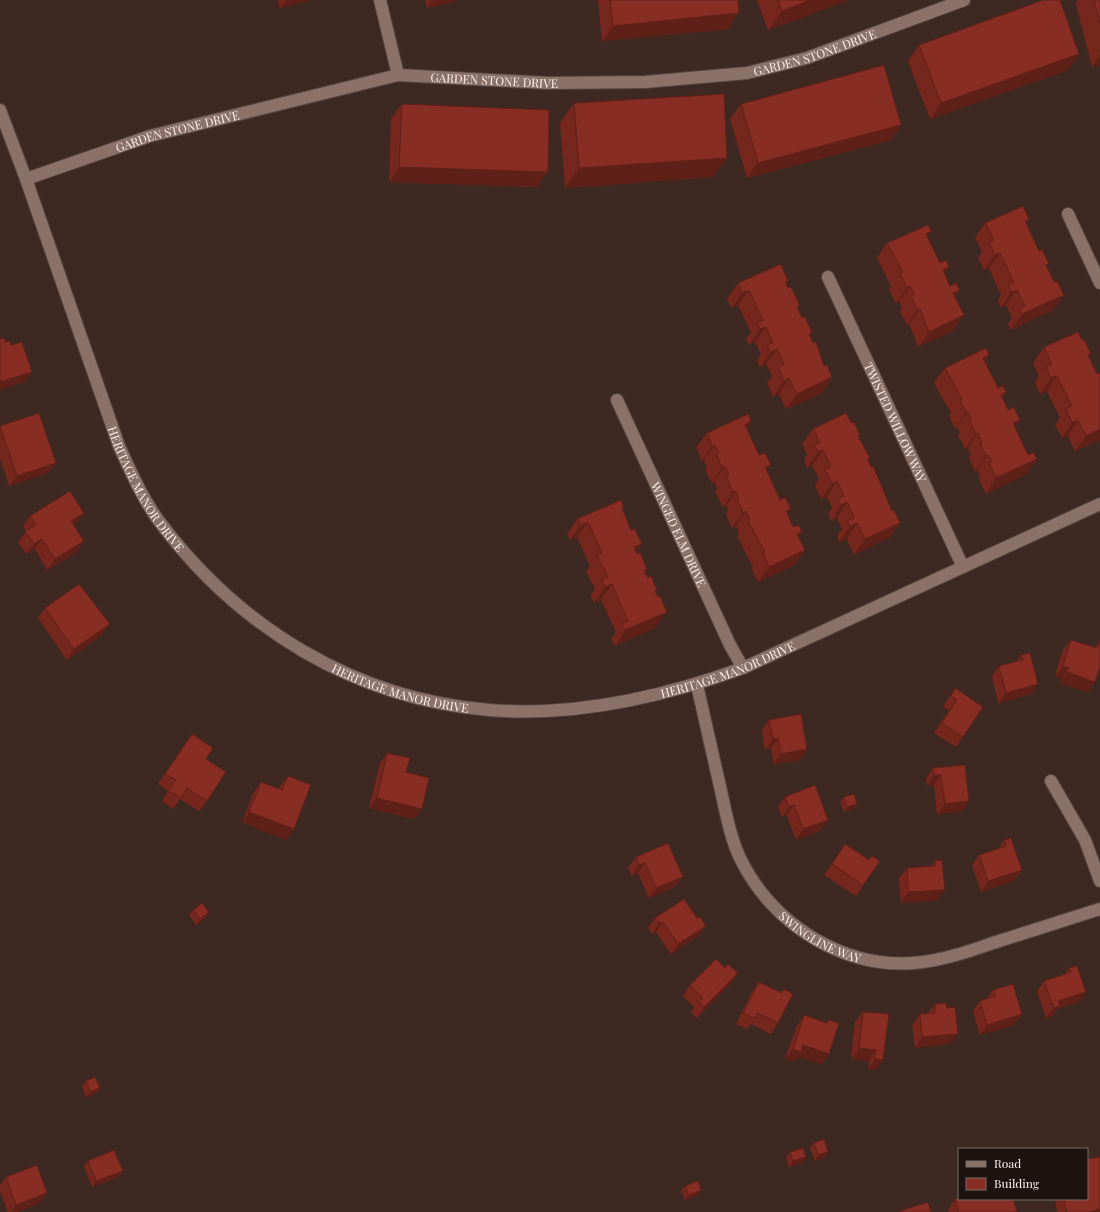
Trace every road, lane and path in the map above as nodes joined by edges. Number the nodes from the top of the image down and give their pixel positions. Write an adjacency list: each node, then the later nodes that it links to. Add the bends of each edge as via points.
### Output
1 (380, 0): 3 (street)
2 (964, 0): 3 (street, GARDEN STONE DRIVE, via 807,58 747,73 630,82 548,83)
3 (398, 76): 5 (street, GARDEN STONE DRIVE, via 150,136)
4 (0, 110): 5 (street, HERITAGE MANOR DRIVE)
5 (26, 179): 13 (street, HERITAGE MANOR DRIVE, via 119,446 136,483 158,520 212,583 277,636 320,662 361,680 404,694 483,710 531,711 598,706)
6 (1068, 214): 8 (street)
7 (828, 277): 11 (street, TWISTED WILLOW WAY)
8 (1100, 283)
9 (616, 400): 12 (street, WINGED ELM DRIVE)
10 (1100, 504): 11 (street, HERITAGE MANOR DRIVE)
11 (963, 567): 12 (street, HERITAGE MANOR DRIVE)
12 (743, 668): 13 (street, HERITAGE MANOR DRIVE)
13 (697, 685): 16 (street, SWINGLINE WAY, via 730,829 740,858 772,905 810,937 878,962 923,962 952,956)
14 (1051, 781): 15 (street, via 1085,840)
15 (1100, 881)
16 (1100, 909)

